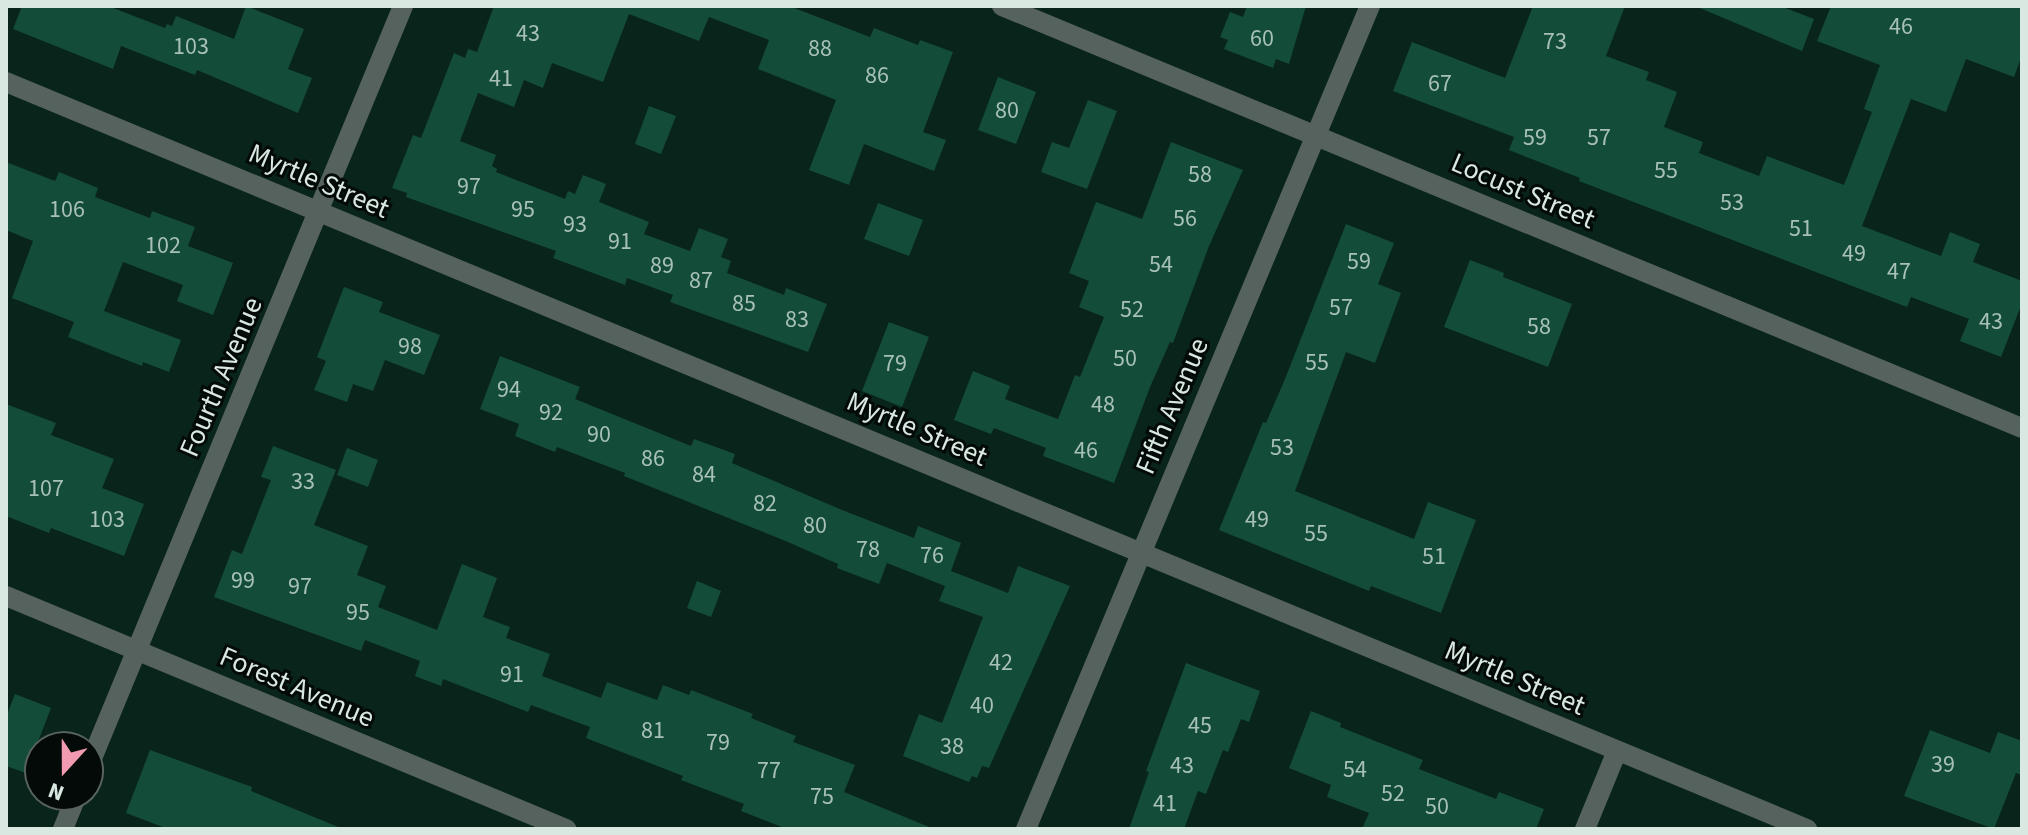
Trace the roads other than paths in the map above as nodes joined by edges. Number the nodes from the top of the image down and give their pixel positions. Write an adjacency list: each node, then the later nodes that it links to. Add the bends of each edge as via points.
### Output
1 (403, 6): 6 (street, Fourth Avenue)
2 (1002, 6): 5 (street, Locust Street)
3 (1370, 6): 5 (street, Fifth Avenue)
4 (6, 82): 6 (street, Myrtle Street)
5 (1315, 135): 7 (street, Locust Street); 8 (street, Fifth Avenue)
6 (321, 212): 8 (street, Myrtle Street); 10 (street, Fourth Avenue)
7 (2022, 428)
8 (1141, 552): 12 (street, Myrtle Street); 14 (street, Fifth Avenue)
9 (6, 596): 10 (street, Forest Avenue)
10 (137, 651): 11 (street, Fourth Avenue); 13 (street, Forest Avenue)
11 (103, 731)
12 (1617, 751): 15 (street); 16 (street, Myrtle Street)
13 (566, 829)
14 (1026, 829)
15 (1585, 829)
16 (1807, 829)

